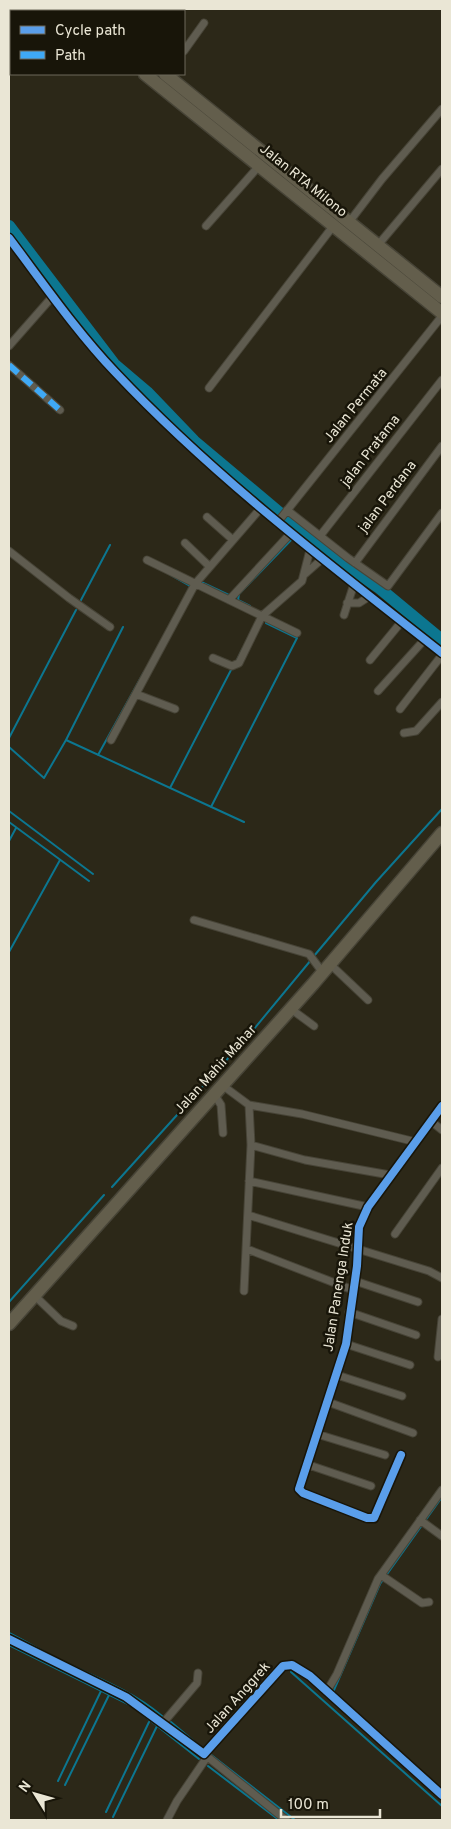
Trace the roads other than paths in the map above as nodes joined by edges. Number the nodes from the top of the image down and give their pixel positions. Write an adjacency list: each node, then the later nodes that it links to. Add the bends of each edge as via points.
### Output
1 (204, 23): 2 (street)
2 (185, 50)
3 (146, 75): 6 (highway, Jalan RTA Milono)
4 (167, 75): 10 (highway, Jalan RTA Milono)
5 (442, 109): 10 (street, via 382,179)
6 (259, 166): 8 (street); 9 (highway, Jalan RTA Milono)
7 (442, 169): 12 (street)
8 (206, 226)
9 (334, 226): 10 (highway, Jalan RTA Milono); 19 (street)
10 (354, 230): 12 (highway, Jalan RTA Milono); 15 (highway, Jalan RTA Milono)
11 (9, 238): 14 (street)
12 (378, 245): 13 (highway, Jalan RTA Milono)
13 (440, 292)
14 (53, 296): 16 (street); 22 (street, via 139,397)
15 (442, 315): 24 (street, Jalan Permata)
16 (9, 346)
17 (9, 365): 20 (street)
18 (442, 380): 27 (street, jalan Pratama)
19 (209, 388)
20 (60, 410)
21 (442, 446): 34 (street, jalan Perdana)
22 (260, 509): 24 (street); 28 (street)
23 (442, 513): 34 (street, via 388,586)
24 (283, 516): 26 (street); 27 (street)
25 (207, 517): 28 (street)
26 (290, 534): 30 (street); 40 (street)
27 (320, 536): 34 (street)
28 (233, 540): 35 (street)
29 (184, 543): 35 (street)
30 (310, 550): 32 (street); 36 (street)
31 (9, 551): 45 (street)
32 (322, 559): 36 (street); 38 (street)
33 (147, 560): 37 (street)
34 (354, 563)
35 (210, 566): 37 (street)
36 (305, 574): 42 (street, via 302,582)
37 (195, 584): 40 (street); 52 (street)
38 (354, 584): 39 (street); 41 (street)
39 (370, 596): 41 (street, via 359,603); 44 (street)
40 (229, 600): 42 (street)
41 (348, 603): 43 (street)
42 (262, 616): 46 (street); 49 (street, via 237,665)
43 (344, 616)
44 (402, 621): 47 (street); 50 (street)
45 (110, 627)
46 (297, 633)
47 (425, 640): 48 (street); 51 (street)
48 (442, 654): 54 (street)
49 (213, 658)
50 (370, 660)
51 (378, 691)
52 (136, 694): 55 (street); 57 (street)
53 (442, 702): 56 (street, via 416,731)
54 (400, 708)
55 (175, 709)
56 (404, 733)
57 (111, 740)
58 (442, 833): 60 (highway, Jalan Mahir Mahar)
59 (194, 920): 60 (street, via 309,954)
60 (327, 969): 61 (street); 62 (highway, Jalan Mahir Mahar)
61 (368, 1000)
62 (291, 1009): 63 (street); 64 (highway, Jalan Mahir Mahar)
63 (314, 1026)
64 (218, 1090): 65 (street); 69 (street); 84 (highway, Jalan Mahir Mahar)
65 (249, 1105): 70 (street, via 302,1114); 71 (street)
66 (442, 1106): 67 (street, Jalan Panenga Induk)
67 (432, 1122): 68 (street); 70 (street, Jalan Panenga Induk)
68 (442, 1130)
69 (223, 1133)
70 (416, 1142): 73 (street, Jalan Panenga Induk)
71 (251, 1145): 73 (street, via 305,1160); 74 (street)
72 (442, 1168): 77 (street)
73 (390, 1175): 75 (street, Jalan Panenga Induk)
74 (249, 1181): 75 (street); 76 (street)
75 (368, 1208): 78 (street, Jalan Panenga Induk, via 358,1229)
76 (248, 1215): 78 (street); 79 (street)
77 (395, 1234)
78 (357, 1248): 80 (street); 81 (street, Jalan Panenga Induk)
79 (247, 1250): 82 (street); 83 (street)
80 (442, 1278)
81 (355, 1280): 82 (street, Jalan Panenga Induk); 85 (street)
82 (352, 1290): 86 (street, Jalan Panenga Induk)
83 (244, 1291)
84 (35, 1296): 88 (highway, Jalan Mahir Mahar); 89 (street, via 62,1321)
85 (418, 1302)
86 (349, 1312): 90 (street); 91 (street, Jalan Panenga Induk)
87 (442, 1319): 92 (street)
88 (9, 1324)
89 (73, 1326)
90 (416, 1335)
91 (346, 1344): 93 (street); 94 (street, Jalan Panenga Induk)
92 (438, 1357)
93 (410, 1365)
94 (337, 1375): 95 (street); 96 (street, Jalan Panenga Induk)
95 (402, 1396)
96 (328, 1402): 97 (street); 98 (street, Jalan Panenga Induk)
97 (413, 1432)
98 (317, 1434): 99 (street); 101 (street, Jalan Panenga Induk)
99 (385, 1455)
100 (401, 1455): 101 (street, Jalan Panenga Induk, via 374,1518 300,1491)
101 (306, 1464): 102 (street)
102 (371, 1486)
103 (442, 1490): 104 (street)
104 (420, 1520): 105 (street); 106 (street)
105 (442, 1536)
106 (381, 1575): 107 (street, via 422,1603); 110 (street, via 337,1674)
107 (429, 1602)
108 (9, 1639): 111 (street, Jalan Anggrek, via 126,1697)
109 (198, 1673): 111 (street, via 196,1683)
110 (326, 1691): 112 (street, Jalan Anggrek, via 295,1666 286,1665); 113 (street, Jalan Anggrek)
111 (163, 1723): 112 (street, Jalan Anggrek)
112 (205, 1755): 114 (street); 115 (street)
113 (442, 1795)
114 (167, 1820)
115 (286, 1820)

